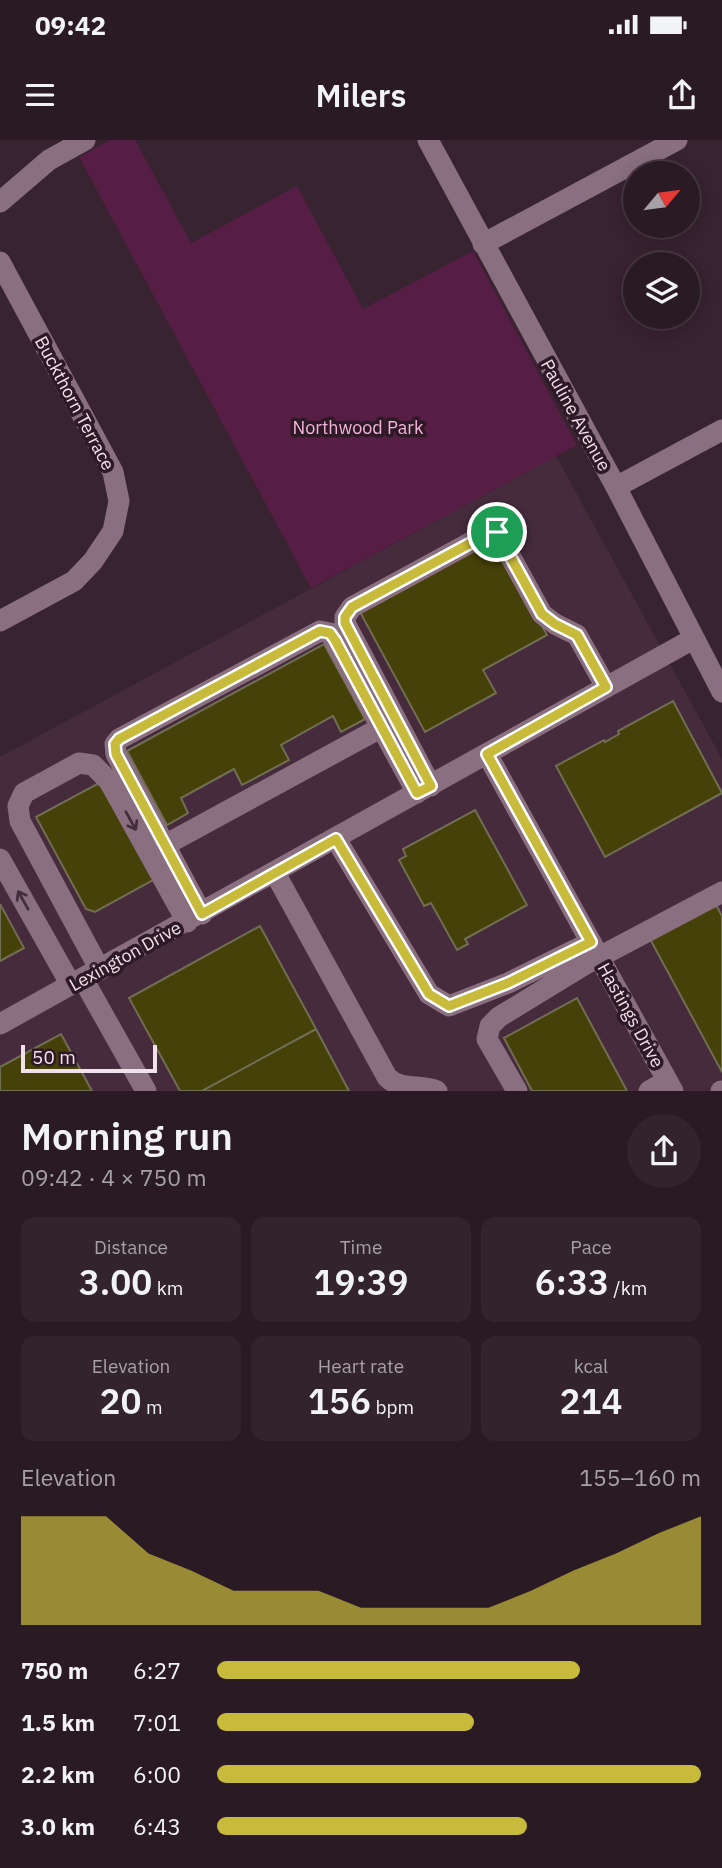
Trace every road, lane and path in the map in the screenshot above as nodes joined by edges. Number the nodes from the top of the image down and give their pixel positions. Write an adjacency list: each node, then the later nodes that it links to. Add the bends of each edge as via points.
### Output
1 (85, 140): 4 (street, via 50,160)
2 (428, 140): 5 (street, Pauline Avenue)
3 (677, 140): 5 (street)
4 (0, 202)
5 (483, 244): 8 (street, Pauline Avenue)
6 (0, 262): 9 (street, Buckthorn Terrace, via 113,472 119,501 113,531 74,581)
7 (722, 430): 8 (street)
8 (616, 487): 10 (street, Pauline Avenue)
9 (0, 621)
10 (693, 639): 11 (street, Lexington Drive); 12 (street, Pauline Avenue)
11 (612, 685): 14 (street, Lexington Drive); 15 (street, via 577,635 542,614 497,532 352,607 345,623)
12 (722, 692)
13 (382, 727): 15 (street); 17 (street); 17 (street, via 335,640 320,631 119,739 116,754)
14 (487, 754): 15 (street, Lexington Drive); 22 (street, Hastings Drive)
15 (424, 790): 16 (street, Lexington Drive)
16 (336, 839): 19 (street, Lexington Drive); 22 (street, via 429,994 449,1006)
17 (165, 845): 21 (street)
18 (0, 859): 23 (street, one-way to 18)
19 (275, 873): 21 (street, Lexington Drive); 27 (street, via 387,1077 400,1086)
20 (722, 892): 22 (street)
21 (195, 918): 23 (street, Lexington Drive); 23 (street, one-way to 21, via 20,821 24,793 79,763 93,765 108,781)
22 (595, 949): 25 (street, Hastings Drive); 28 (street, via 490,1026 487,1039)
23 (85, 978): 24 (street, Lexington Drive); 26 (street)
24 (0, 1024)
25 (663, 1088)
26 (146, 1091)
27 (437, 1091)
28 (517, 1091)

